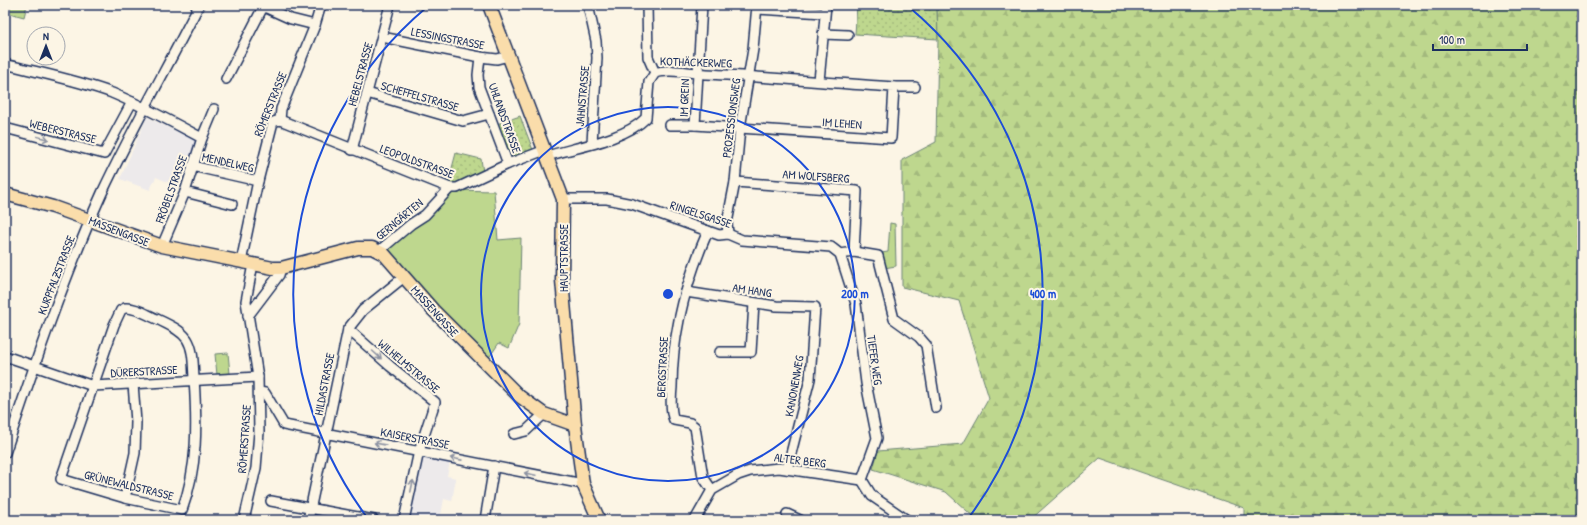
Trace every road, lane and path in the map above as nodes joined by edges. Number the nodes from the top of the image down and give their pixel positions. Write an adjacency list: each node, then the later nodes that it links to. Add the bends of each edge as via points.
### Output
1 (199, 5): 27 (street, KURPFALZSTRASSE)
2 (321, 5): 11 (street, RÖMERSTRASSE)
3 (390, 5): 14 (street, HEBELSTRASSE)
4 (489, 5): 15 (main road, HAUPTSTRASSE)
5 (588, 5): 36 (street, JAHNSTRASSE, via 597,58)
6 (647, 5): 18 (street, via 648,56)
7 (702, 5): 19 (street, IM GREIN)
8 (262, 6): 11 (street, via 291,19); 21 (street)
9 (757, 7): 10 (street); 20 (street, PROZESSIONSWEG)
10 (825, 9): 12 (street)
11 (315, 25): 30 (street, RÖMERSTRASSE, via 281,109)
12 (823, 34): 13 (street); 22 (street)
13 (848, 35)
14 (382, 37): 16 (street, LESSINGSTRASSE); 25 (street, HEBELSTRASSE)
15 (509, 56): 16 (street, LESSINGSTRASSE, via 497,59); 38 (main road, HAUPTSTRASSE)
16 (480, 57): 29 (street, UHLANDSTRASSE, via 480,87)
17 (5, 64): 26 (street, via 73,81)
18 (655, 73): 19 (street, KOTHÄCKERWEG); 36 (street, KOTHÄCKERWEG, via 649,82 646,118 635,127)
19 (697, 73): 20 (street, KOTHÄCKERWEG); 32 (street, IM GREIN)
20 (748, 76): 22 (street); 34 (street, PROZESSIONSWEG)
21 (226, 79)
22 (819, 81): 23 (street)
23 (894, 87): 24 (street); 34 (street, IM LEHEN, via 891,138)
24 (915, 87)
25 (367, 93): 29 (street, SCHEFFELSTRASSE, via 463,121); 37 (street, HEBELSTRASSE)
26 (132, 102): 27 (street); 33 (street, WEBERSTRASSE, one-way to 26, via 104,154)
27 (145, 107): 35 (street); 48 (street, KURPFALZSTRASSE)
28 (214, 108): 35 (street, FRÖBELSTRASSE)
29 (490, 114): 39 (street, UHLANDSTRASSE)
30 (280, 120): 37 (street, LEOPOLDSTRASSE); 41 (street, RÖMERSTRASSE, via 273,122)
31 (670, 125): 32 (street, IM GREIN)
32 (695, 125): 34 (street, IM GREIN)
33 (5, 128)
34 (740, 128): 42 (street, PROZESSIONSWEG)
35 (202, 138): 40 (street, FRÖBELSTRASSE)
36 (592, 143): 38 (street, JAHNSTRASSE)
37 (352, 150): 43 (street, LEOPOLDSTRASSE)
38 (546, 153): 39 (street, LEOPOLDSTRASSE); 46 (main road, HAUPTSTRASSE)
39 (508, 164): 43 (street, LEOPOLDSTRASSE, via 457,188)
40 (192, 166): 41 (street, MENDELWEG); 44 (street, FRÖBELSTRASSE)
41 (258, 181): 55 (street, RÖMERSTRASSE)
42 (735, 182): 50 (street, PROZESSIONSWEG, via 726,223); 53 (street, AM WOLFSBERG, via 857,191)
43 (450, 188): 52 (street, GERNGÄRTEN, via 425,215)
44 (185, 192): 47 (street); 51 (street, FRÖBELSTRASSE)
45 (5, 194): 48 (main road, MASSENGASSE)
46 (563, 199): 49 (street, RINGELSGASSE, via 607,199 632,204); 73 (main road, HAUPTSTRASSE, via 562,280)
47 (232, 204)
48 (91, 220): 51 (main road, MASSENGASSE); 65 (street, KURPFALZSTRASSE)
49 (708, 232): 50 (street, RINGELSGASSE); 58 (street, BERGSTRASSE)
50 (728, 234): 54 (street, RINGELSGASSE, via 742,240 832,247)
51 (162, 246): 55 (main road, MASSENGASSE)
52 (379, 251): 56 (main road, MASSENGASSE, via 358,248); 57 (main road, MASSENGASSE, via 389,258)
53 (854, 252): 54 (street); 71 (street, via 878,256 894,319 926,344)
54 (840, 254): 80 (street, TIEFER WEG, via 856,304 866,383 877,438)
55 (247, 263): 56 (main road, MASSENGASSE); 61 (street, RÖMERSTRASSE)
56 (281, 268): 61 (street)
57 (404, 276): 62 (street, HILDASTRASSE, via 363,310); 72 (main road, MASSENGASSE, via 464,343 519,396)
58 (686, 292): 59 (street, AM HANG); 82 (street, BERGSTRASSE, via 672,361 673,416 674,420 690,423 695,427 703,477)
59 (754, 303): 60 (street, AM HANG); 63 (street, via 751,352)
60 (815, 307): 79 (street, KANONENWEG, via 810,379)
61 (248, 316): 66 (street, RÖMERSTRASSE)
62 (348, 329): 75 (street, HILDASTRASSE); 76 (street, WILHELMSTRASSE, one-way to 76, via 435,402)
63 (720, 352)
64 (5, 356): 65 (street, DÜRERSTRASSE)
65 (34, 367): 69 (street, DÜRERSTRASSE); 77 (street, KURPFALZSTRASSE)
66 (258, 377): 67 (street, DÜRERSTRASSE); 70 (street, RÖMERSTRASSE)
67 (194, 380): 68 (street, DÜRERSTRASSE); 69 (street, via 191,350 184,336 176,329 131,308 121,310 118,315); 83 (street, GRÜNEWALDSTRASSE, via 196,449 182,510)
68 (133, 384): 69 (street, DÜRERSTRASSE); 83 (street, via 135,453)
69 (93, 386): 83 (street, GRÜNEWALDSTRASSE, via 61,479)
70 (260, 392): 75 (street, KAISERSTRASSE, via 265,393 284,425); 87 (street, RÖMERSTRASSE, via 256,468)
71 (936, 408)
72 (544, 414): 73 (main road, MASSENGASSE); 74 (street, via 526,431)
73 (575, 425): 81 (main road, HAUPTSTRASSE)
74 (514, 434)
75 (327, 435): 76 (street, KAISERSTRASSE, one-way to 75); 85 (street, HILDASTRASSE)
76 (419, 451): 78 (street, KAISERSTRASSE, one-way to 76); 90 (street, one-way to 76)
77 (5, 453)
78 (494, 466): 81 (street, KAISERSTRASSE, one-way to 78); 91 (street)
79 (787, 469): 80 (street, ALTER BERG); 82 (street, ALTER BERG, via 750,471)
80 (862, 480): 95 (street, via 872,496)
81 (583, 484): 92 (main road, HAUPTSTRASSE)
82 (712, 490): 93 (street)
83 (125, 498)
84 (271, 501): 85 (street)
85 (310, 508): 88 (street, HILDASTRASSE); 89 (street)
86 (787, 514): 94 (street)
87 (244, 520)
88 (308, 520)
89 (374, 520)
90 (404, 520)
91 (485, 520)
92 (599, 520)
93 (695, 520)
94 (800, 520)
95 (907, 520)

